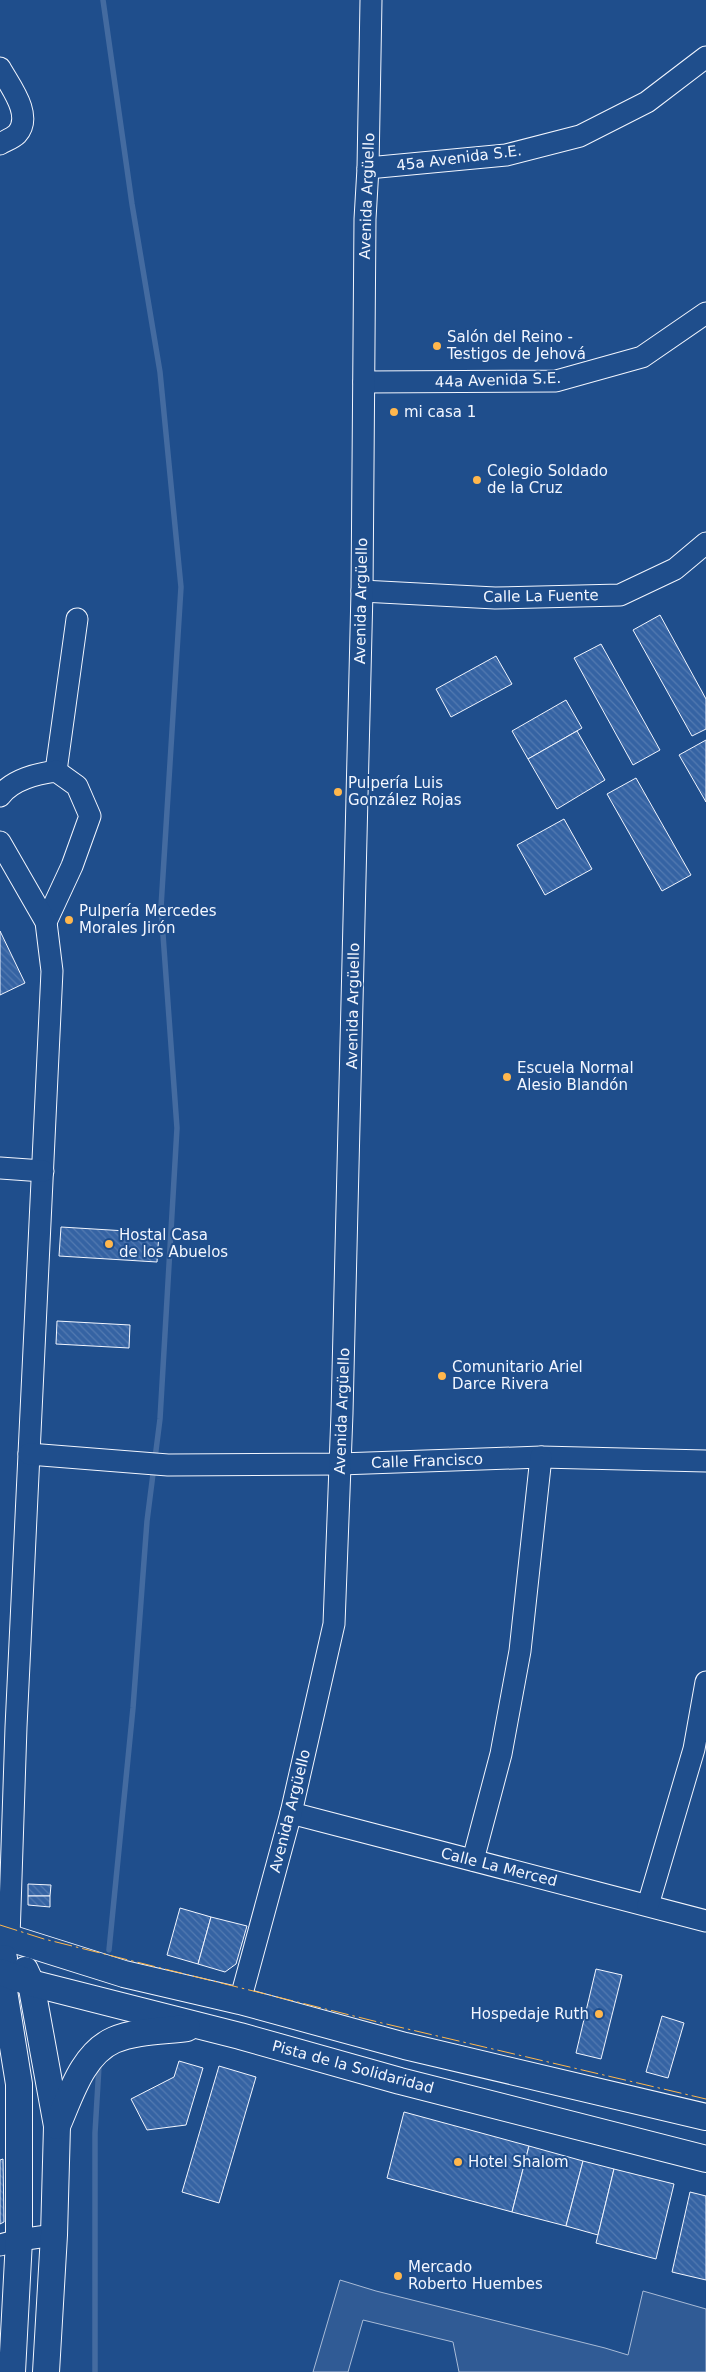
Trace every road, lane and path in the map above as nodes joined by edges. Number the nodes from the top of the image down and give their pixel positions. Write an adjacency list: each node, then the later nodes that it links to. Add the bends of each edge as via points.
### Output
1 (371, 0): 5 (street, Avenida Argüello)
2 (706, 57): 5 (street, 45a Avenida S.E., via 647,102 580,136 506,156)
3 (0, 68): 4 (street, via 21,107 23,122 17,134)
4 (0, 144)
5 (368, 168): 7 (street, Avenida Argüello)
6 (706, 313): 7 (street, 44a Avenida S.E., via 642,357 556,381)
7 (364, 382): 9 (street, Avenida Argüello)
8 (706, 543): 9 (street, Calle La Fuente, via 674,569 620,595 495,598)
9 (362, 591): 20 (street, Avenida Argüello)
10 (77, 619): 11 (street)
11 (56, 771): 12 (street, via 34,774 5,788); 14 (street, via 77,786 90,816 72,866)
12 (0, 796)
13 (0, 842): 14 (street)
14 (46, 922): 16 (street, via 52,971)
15 (0, 1168): 16 (street)
16 (43, 1171): 17 (street)
17 (29, 1454): 20 (street, Calle Francisco, via 168,1464); 22 (street)
18 (542, 1457): 19 (street, Calle Francisco); 20 (street, Calle Francisco); 24 (street, via 520,1651 501,1754)
19 (706, 1461)
20 (340, 1464): 23 (street, Avenida Argüello, via 334,1624)
21 (706, 1682): 25 (street, via 694,1749)
22 (8, 1725): 27 (street)
23 (292, 1813): 24 (street, Calle La Merced); 30 (street, Avenida Argüello)
24 (473, 1860): 25 (street, Calle La Merced)
25 (648, 1905): 26 (street, Calle La Merced)
26 (706, 1921)
27 (4, 1936): 28 (main road); 29 (main road); 30 (main road, via 124,1974)
28 (1, 1972): 29 (main road, Pista de la Solidaridad); 33 (main road)
29 (31, 1983): 31 (main road, Pista de la Solidaridad); 35 (main road)
30 (240, 2001): 34 (main road, via 405,2046)
31 (200, 2026): 35 (main road, via 127,2036 104,2045 77,2080); 36 (main road, Pista de la Solidaridad)
32 (0, 2032): 33 (main road)
33 (17, 2064): 38 (main road, via 19,2084)
34 (706, 2117)
35 (57, 2126): 37 (main road)
36 (706, 2159)
37 (54, 2235): 38 (street); 40 (main road)
38 (9, 2242): 39 (main road)
39 (12, 2372)
40 (46, 2372)

